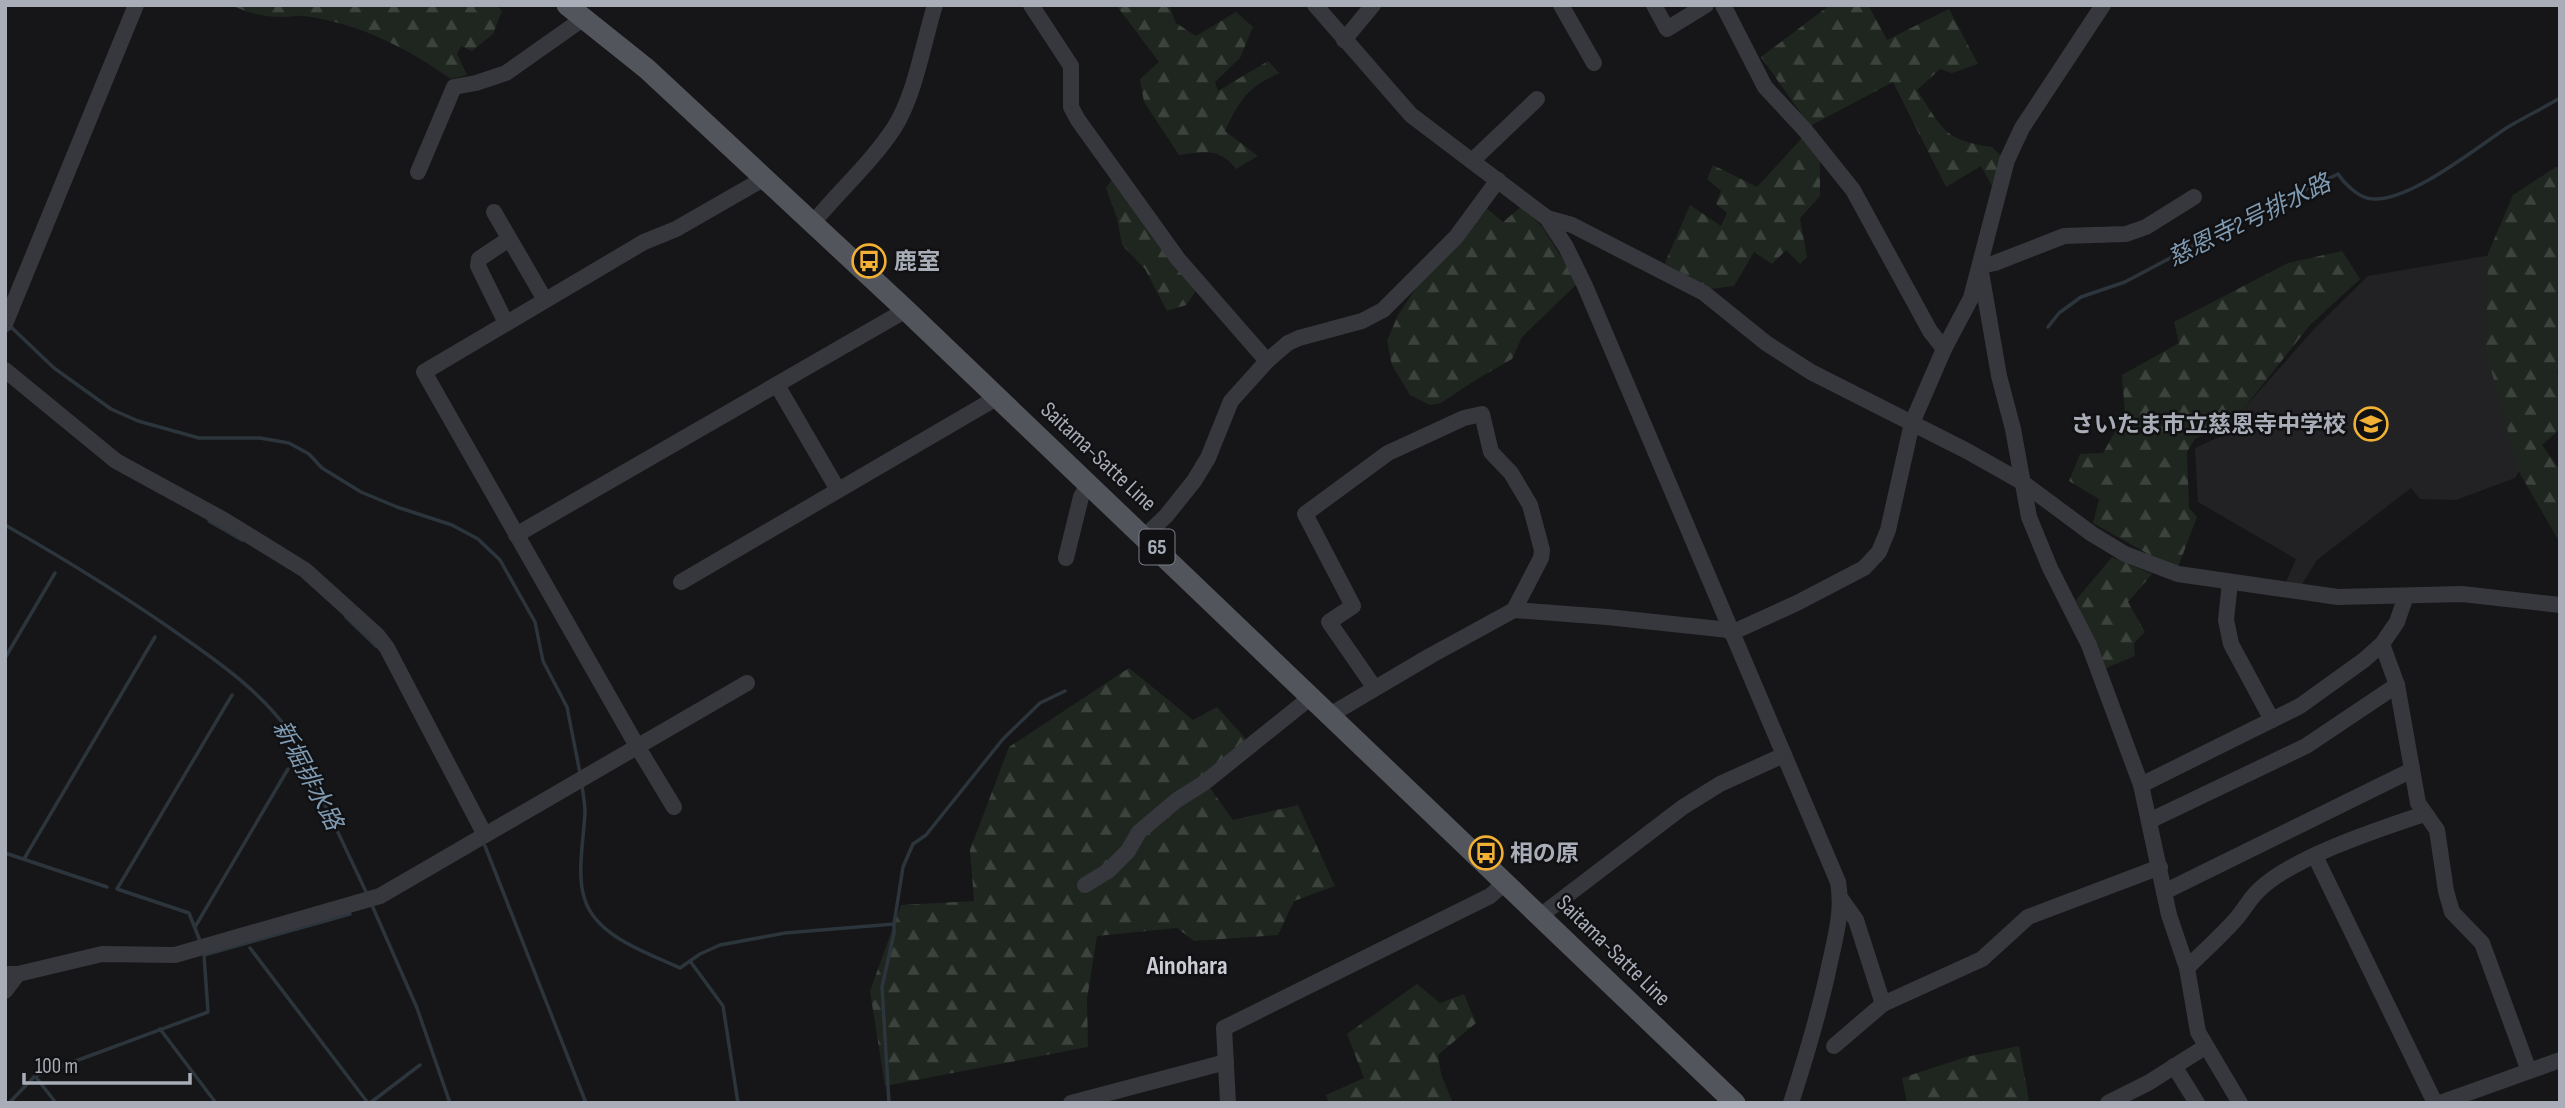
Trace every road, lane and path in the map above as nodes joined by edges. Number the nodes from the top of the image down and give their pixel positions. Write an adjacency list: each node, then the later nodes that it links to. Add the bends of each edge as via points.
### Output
1 (136, 5): 28 (street)
2 (935, 5): 22 (street, via 905,106 894,127)
3 (1031, 5): 30 (street, via 1071,66 1071,107 1078,120 1178,258)
4 (1315, 5): 12 (street)
5 (1373, 5): 12 (street)
6 (1654, 5): 7 (street, via 1667,29)
7 (1706, 5)
8 (1723, 5): 29 (street, via 1765,87 1853,190)
9 (2103, 5): 24 (street, via 2007,160)
10 (1570, 8): 13 (street)
11 (575, 11): 16 (street, via 506,73 454,87); 17 (main road, Saitama-Satte Line / 65, via 627,52)
12 (1344, 40): 15 (street, via 1411,115)
13 (1594, 63)
14 (1537, 99): 15 (street)
15 (1472, 161): 18 (street)
16 (418, 172)
17 (765, 178): 22 (main road, Saitama-Satte Line / 65); 25 (street)
18 (1498, 180): 21 (street); 30 (street, via 1455,237 1383,310 1362,321 1288,343)
19 (2194, 197): 24 (street, via 2126,234 2064,236)
20 (494, 212): 23 (street)
21 (1547, 218): 34 (street, via 1572,225 1703,293 1811,372); 46 (street, via 1585,286)
22 (813, 223): 26 (main road, Saitama-Satte Line / 65)
23 (509, 239): 25 (street); 27 (street, via 479,259 478,266)
24 (1980, 266): 29 (street, via 1971,298); 35 (street)
25 (545, 300): 27 (street)
26 (906, 310): 32 (street); 33 (main road, Saitama-Satte Line / 65)
27 (506, 323): 38 (street, via 424,372)
28 (5, 324)
29 (1944, 349): 34 (street)
30 (1267, 361): 39 (street, via 1231,401 1194,481)
31 (5, 370): 61 (street, via 116,461 305,570 377,635)
32 (777, 385): 37 (street); 38 (street)
33 (998, 397): 36 (main road, Saitama-Satte Line / 65); 37 (street)
34 (1912, 424): 35 (street); 46 (street, via 1884,543 1873,559 1808,597)
35 (2022, 482): 42 (street, via 2125,554 2178,574); 57 (street, via 2029,517 2089,645)
36 (1089, 483): 39 (main road, Saitama-Satte Line / 65); 40 (street, via 1081,497)
37 (838, 490): 41 (street)
38 (516, 535): 54 (street)
39 (1145, 536): 51 (main road, Saitama-Satte Line / 65)
40 (1066, 558)
41 (681, 582)
42 (2230, 582): 43 (street, via 2338,597); 53 (street, via 2226,620 2231,644)
43 (2406, 596): 44 (street, via 2462,594); 47 (street, via 2398,622)
44 (2560, 605)
45 (1514, 610): 46 (street); 50 (street); 50 (street, via 1542,550 1530,505 1511,473 1490,452 1482,414 1388,453 1305,514 1353,606 1329,622)
46 (1730, 631): 55 (street)
47 (2382, 644): 49 (street); 53 (street, via 2300,706)
48 (747, 683): 54 (street)
49 (2397, 685): 56 (street); 60 (street, via 2306,746)
50 (1374, 687): 52 (street)
51 (1311, 696): 52 (main road, Saitama-Satte Line / 65); 65 (street, via 1177,800 1139,832 1120,860)
52 (1330, 715): 64 (main road, Saitama-Satte Line / 65)
53 (2272, 720): 57 (street)
54 (637, 747): 58 (street); 61 (street)
55 (1784, 755): 67 (street, via 1833,868); 68 (street, via 1720,783 1683,807)
56 (2412, 770): 59 (street); 66 (street)
57 (2141, 785): 60 (street)
58 (674, 807)
59 (2424, 814): 62 (street); 78 (street, via 2437,830 2452,912 2482,943)
60 (2150, 821): 63 (street)
61 (485, 835): 70 (street, via 380,896 359,903 175,955 102,954)
62 (2315, 856): 69 (street, via 2259,889); 86 (street)
63 (2160, 867): 66 (street); 72 (street, via 2028,917 1982,958)
64 (1505, 883): 68 (main road, Saitama-Satte Line / 65); 76 (street, via 1490,896 1224,1028)
65 (1085, 885)
66 (2164, 892): 69 (street)
67 (1841, 900): 72 (street, via 1856,920); 82 (street, via 1824,992)
68 (1540, 916): 81 (main road, Saitama-Satte Line / 65)
69 (2187, 968): 74 (street, via 2195,1019)
70 (11, 974): 71 (street)
71 (5, 990)
72 (1883, 1004): 73 (street)
73 (1833, 1046)
74 (2205, 1047): 77 (street); 85 (street)
75 (2560, 1060): 78 (street)
76 (1226, 1062): 79 (street); 80 (street)
77 (2174, 1066): 83 (street); 84 (street)
78 (2529, 1071): 86 (street)
79 (1071, 1103)
80 (1228, 1103)
81 (1735, 1103)
82 (1791, 1103)
83 (2108, 1103)
84 (2197, 1103)
85 (2240, 1103)
86 (2437, 1103)

